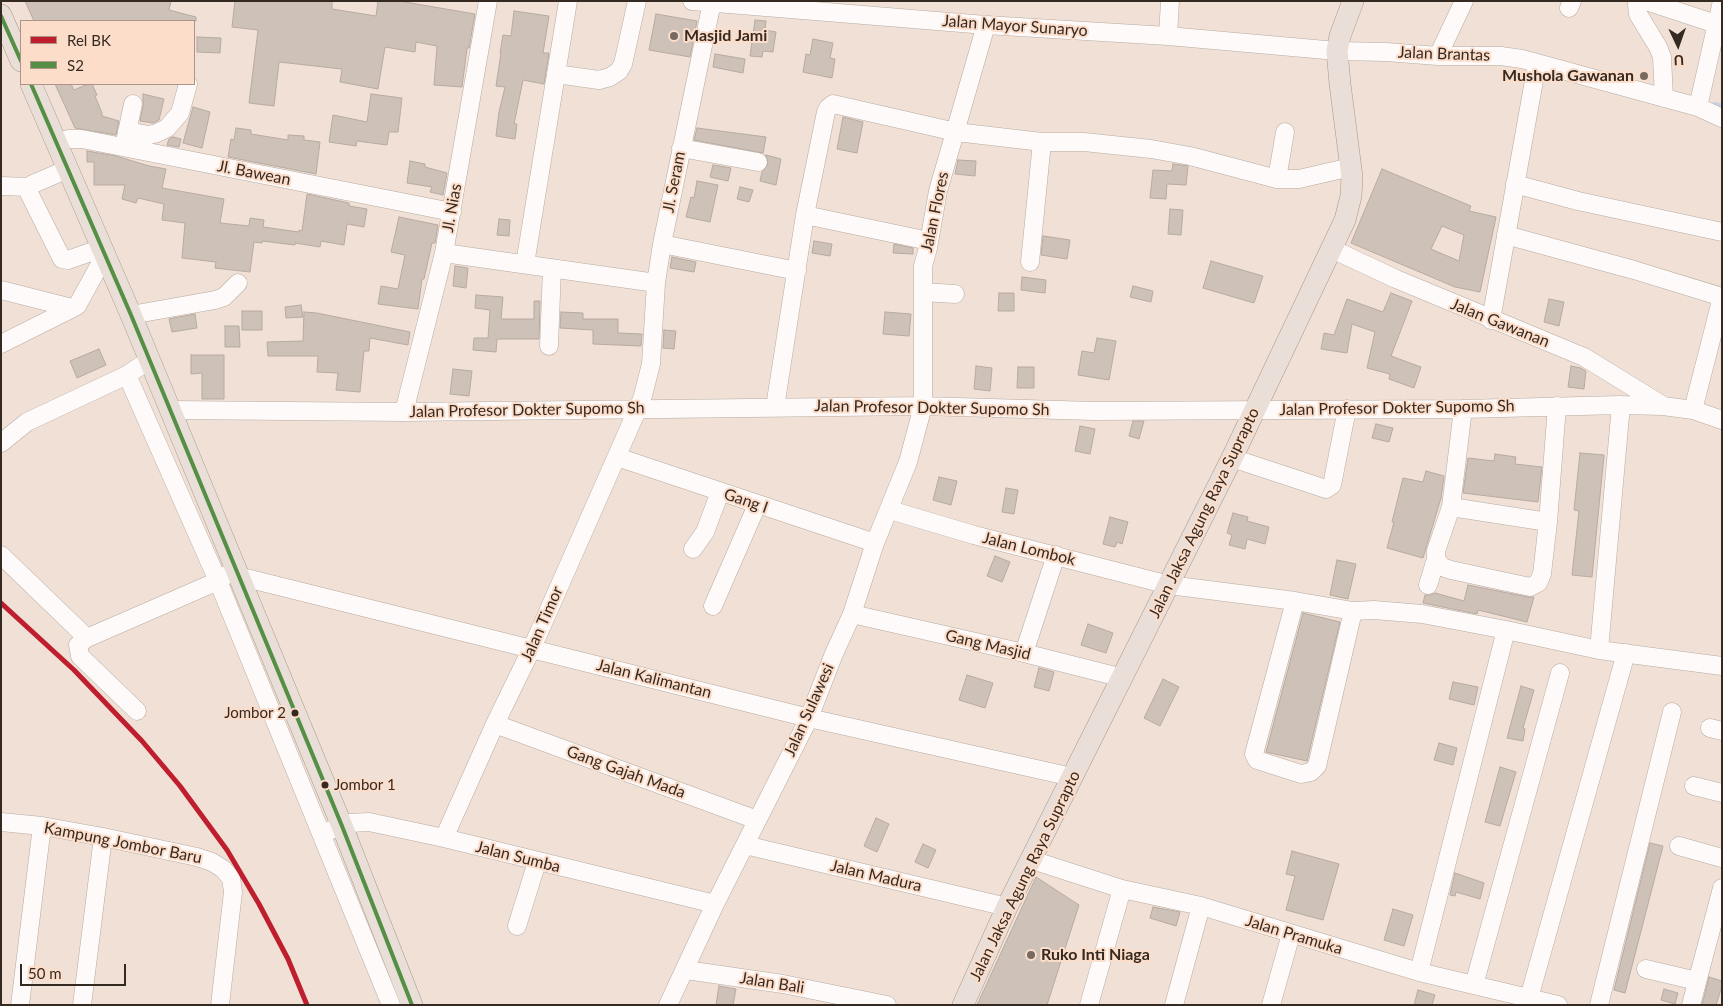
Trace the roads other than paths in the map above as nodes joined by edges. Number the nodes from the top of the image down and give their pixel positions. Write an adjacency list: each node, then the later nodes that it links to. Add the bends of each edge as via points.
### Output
1 (488, 1): 40 (street, Jl. Nias)
2 (568, 1): 20 (street)
3 (637, 1): 20 (street, via 624,64 619,71 599,80)
4 (692, 1): 11 (street, Jalan Mayor Sunaryo)
5 (1170, 1): 15 (street)
6 (1353, 1): 16 (main road, Jalan Jaksa Agung Raya Suprapto)
7 (1464, 1): 17 (street)
8 (1638, 1): 23 (street, via 1637,11 1662,57)
9 (1646, 1): 13 (street)
10 (1722, 1): 13 (street)
11 (718, 2): 14 (street, Jalan Mayor Sunaryo); 32 (street, Jl. Seram)
12 (1, 15): 18 (main road)
13 (1716, 24): 25 (street)
14 (986, 25): 15 (street, Jalan Mayor Sunaryo); 27 (street, Jalan Flores)
15 (1168, 36): 16 (street, Jalan Mayor Sunaryo)
16 (1337, 51): 17 (street, Jalan Brantas); 34 (main road, Jalan Jaksa Agung Raya Suprapto)
17 (1438, 56): 19 (street, Jalan Brantas, via 1502,56)
18 (20, 59)
19 (1529, 61): 23 (street, Jalan Brantas); 37 (street)
20 (556, 74): 50 (street)
21 (31, 85): 30 (main road)
22 (188, 85): 29 (street, via 180,113 167,128 157,134)
23 (1664, 93): 25 (street, Jalan Brantas)
24 (133, 104): 29 (street)
25 (1698, 107): 26 (street, Jalan Brantas)
26 (1722, 118)
27 (956, 132): 31 (street); 41 (street, via 839,104 830,106 826,112); 44 (street, Jalan Flores, via 938,191)
28 (1285, 132): 36 (street)
29 (126, 139): 30 (street, Jl. Bawean, via 69,138); 40 (street, Jl. Bawean)
30 (56, 142): 35 (main road)
31 (1042, 142): 36 (street, via 1084,142 1151,149); 49 (street)
32 (680, 148): 33 (street); 45 (street, Jl. Seram)
33 (758, 162)
34 (1351, 167): 36 (street, via 1299,179); 46 (main road, Jalan Jaksa Agung Raya Suprapto, via 1351,196)
35 (68, 169): 39 (street); 47 (main road)
36 (1277, 179)
37 (1515, 184): 42 (street); 43 (street)
38 (1, 186): 39 (street)
39 (29, 188): 47 (street, via 62,259)
40 (452, 212): 48 (street, Jl. Nias)
41 (805, 215): 44 (street); 52 (street)
42 (1722, 232)
43 (1506, 235): 58 (street); 61 (street)
44 (929, 241): 56 (street, Jalan Flores, via 923,266)
45 (662, 244): 52 (street); 54 (street, Jl. Seram)
46 (1332, 249): 61 (street, Jalan Gawanan); 74 (main road, Jalan Jaksa Agung Raya Suprapto)
47 (103, 251): 59 (street); 60 (main road)
48 (444, 253): 50 (street); 77 (street, Jl. Nias)
49 (1030, 262)
50 (525, 264): 51 (street)
51 (552, 268): 54 (street); 63 (street)
52 (797, 271): 66 (street)
53 (238, 283): 60 (street, via 224,297 215,300)
54 (656, 283): 71 (street, Jl. Seram, via 650,369)
55 (1, 290): 59 (street)
56 (923, 292): 57 (street); 68 (street, Jalan Flores)
57 (955, 294)
58 (1722, 297): 76 (street)
59 (78, 302): 62 (street)
60 (130, 315): 64 (main road)
61 (1491, 320): 70 (street, Jalan Gawanan, via 1584,357)
62 (1, 344)
63 (549, 346)
64 (149, 360): 65 (street); 73 (main road)
65 (127, 375): 79 (street, via 27,422); 92 (street)
66 (778, 392): 68 (street, Jalan Profesor Dokter Supomo Sh); 71 (street, Jalan Profesor Dokter Supomo Sh)
67 (1621, 405): 69 (street, Jalan Profesor Dokter Supomo Sh); 70 (street, Jalan Profesor Dokter Supomo Sh); 102 (street)
68 (923, 406): 74 (street, Jalan Profesor Dokter Supomo Sh, via 1094,411); 85 (street, Jalan Sulawesi, via 908,462)
69 (1557, 406): 72 (street, Jalan Profesor Dokter Supomo Sh); 86 (street)
70 (1663, 406): 76 (street, Jalan Profesor Dokter Supomo Sh)
71 (638, 409): 77 (street, Jalan Profesor Dokter Supomo Sh); 80 (street, Jalan Timor)
72 (1463, 409): 75 (street, Jalan Profesor Dokter Supomo Sh); 84 (street)
73 (170, 410): 77 (street, Jalan Profesor Dokter Supomo Sh); 92 (main road)
74 (1255, 410): 75 (street, Jalan Profesor Dokter Supomo Sh); 81 (main road, Jalan Jaksa Agung Raya Suprapto)
75 (1347, 410): 81 (street, via 1332,485 1326,489)
76 (1693, 410): 78 (street, Jalan Profesor Dokter Supomo Sh)
77 (404, 412)
78 (1722, 420)
79 (1, 443)
80 (617, 457): 82 (street, Gang I); 101 (street, Jalan Timor)
81 (1232, 458): 93 (main road, Jalan Jaksa Agung Raya Suprapto)
82 (720, 492): 83 (street, Gang I); 88 (street, via 705,532)
83 (757, 505): 87 (street, Gang I); 96 (street)
84 (1451, 507): 86 (street); 91 (street)
85 (890, 510): 87 (street, Jalan Sulawesi); 90 (street, Jalan Lombok)
86 (1548, 522): 91 (street, via 1542,574 1538,583 1530,587 1451,570 1442,567)
87 (875, 543): 98 (street, Jalan Sulawesi)
88 (693, 549)
89 (1, 555): 100 (street)
90 (1056, 555): 93 (street, Jalan Lombok); 103 (street)
91 (1436, 559): 94 (street)
92 (231, 576): 100 (street); 101 (street, Jalan Kalimantan); 118 (main road); 119 (street)
93 (1169, 585): 95 (street, Jalan Lombok); 107 (main road, Jalan Jaksa Agung Raya Suprapto)
94 (1428, 585)
95 (1295, 601): 97 (street, Jalan Lombok); 97 (street, via 1254,754 1258,760 1301,774 1318,766)
96 (713, 606)
97 (1353, 610): 99 (street, Jalan Lombok, via 1422,614)
98 (852, 614): 103 (street, Gang Masjid); 110 (street, Jalan Sulawesi)
99 (1506, 630): 102 (street, Jalan Lombok); 136 (street)
100 (86, 638): 108 (street, via 78,645 80,656)
101 (532, 648): 110 (street, Jalan Kalimantan); 111 (street, Jalan Timor)
102 (1599, 650): 104 (street, Jalan Lombok)
103 (1024, 653): 107 (street, Gang Masjid)
104 (1626, 653): 105 (street, Jalan Lombok); 139 (street)
105 (1722, 666)
106 (1560, 673): 138 (street)
107 (1123, 678): 112 (main road, Jalan Jaksa Agung Raya Suprapto)
108 (137, 711)
109 (1672, 712): 152 (street)
110 (809, 718): 112 (street, Jalan Kalimantan); 115 (street, Jalan Sulawesi)
111 (495, 724): 115 (street, Gang Gajah Mada); 121 (street, Jalan Timor)
112 (1072, 777): 125 (main road, Jalan Jaksa Agung Raya Suprapto)
113 (1694, 786): 114 (street)
114 (1722, 793)
115 (757, 820): 122 (street, Jalan Sulawesi)
116 (1, 822): 117 (street, Kampung Jombor Baru)
117 (42, 826): 120 (street, Kampung Jombor Baru); 140 (street)
118 (342, 826): 119 (street, Jalan Sumba); 121 (street, Jalan Sumba, via 369,822); 144 (main road)
119 (322, 834): 143 (street)
120 (103, 837): 141 (street); 142 (street, Kampung Jombor Baru, via 212,862 231,878)
121 (444, 838): 126 (street, Jalan Sumba)
122 (745, 846): 129 (street, Jalan Sulawesi); 131 (street, Jalan Madura)
123 (1679, 846): 124 (street)
124 (1722, 858)
125 (1032, 860): 128 (street, Jalan Pramuka); 131 (main road, Jalan Jaksa Agung Raya Suprapto)
126 (537, 862): 129 (street, Jalan Sumba); 132 (street)
127 (1722, 888): 137 (street)
128 (1122, 889): 130 (street, Jalan Pramuka); 148 (street)
129 (715, 904): 135 (street, Jalan Sulawesi)
130 (1201, 906): 133 (street, Jalan Pramuka); 149 (street)
131 (1007, 907): 147 (main road, Jalan Jaksa Agung Raya Suprapto)
132 (517, 926)
133 (1291, 934): 136 (street, Jalan Pramuka); 150 (street)
134 (1646, 969): 137 (street)
135 (686, 970): 145 (street, Jalan Sulawesi); 146 (street, Jalan Bali, via 783,984)
136 (1419, 972): 138 (street, Jalan Pramuka)
137 (1697, 981): 153 (street)
138 (1474, 985): 139 (street, Jalan Pramuka)
139 (1529, 998): 151 (street, Jalan Pramuka)
140 (20, 1005)
141 (82, 1005)
142 (220, 1005)
143 (391, 1005)
144 (412, 1005)
145 (668, 1005)
146 (887, 1005)
147 (963, 1005)
148 (1089, 1005)
149 (1174, 1005)
150 (1271, 1005)
151 (1558, 1005)
152 (1599, 1005)
153 (1691, 1005)

